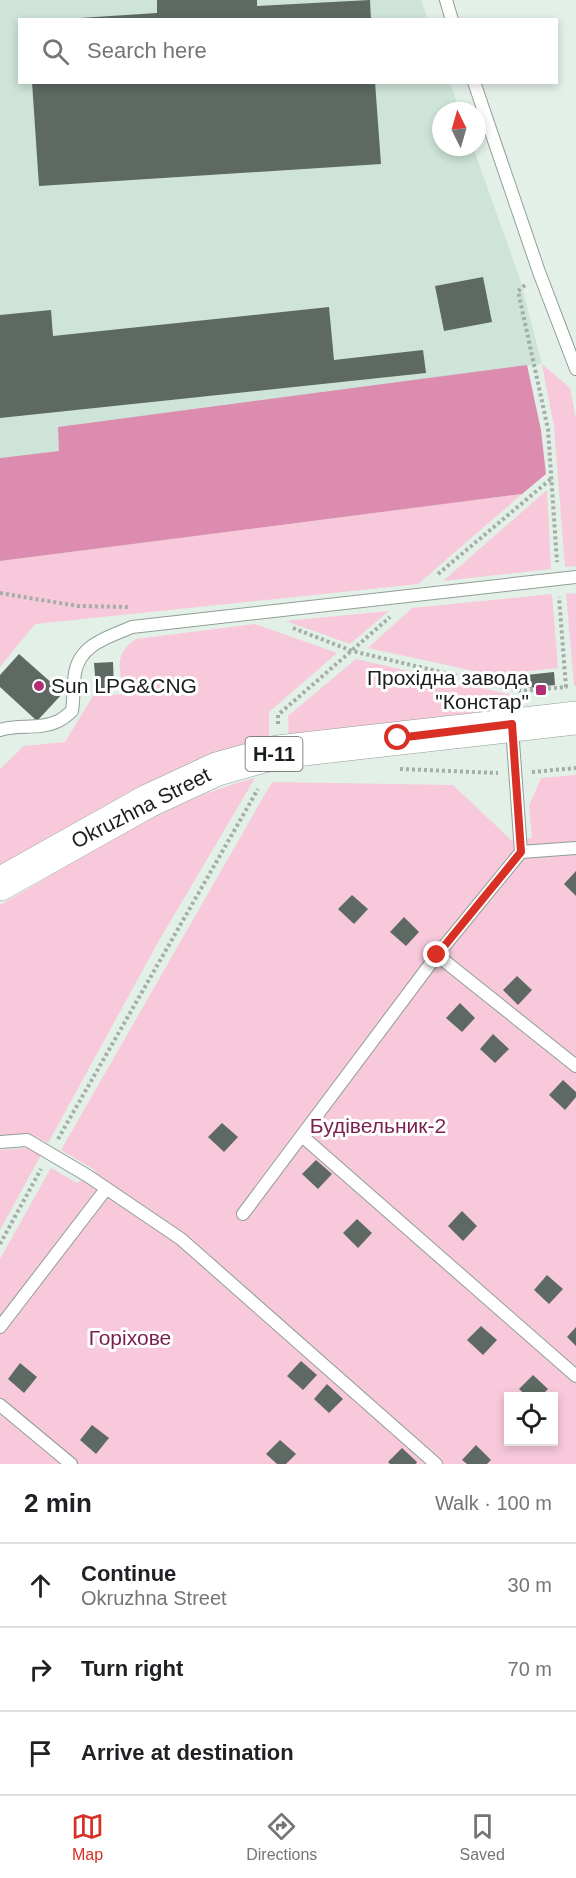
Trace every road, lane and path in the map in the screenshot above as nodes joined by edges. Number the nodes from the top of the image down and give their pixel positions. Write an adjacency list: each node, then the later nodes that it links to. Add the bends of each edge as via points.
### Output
1 (446, 0): 2 (lane)
2 (451, 18)
3 (475, 84): 4 (lane)
4 (539, 272): 5 (lane); 7 (path, via 518,291 548,429)
5 (576, 369)
6 (576, 577): 7 (lane)
7 (558, 579): 8 (path, via 566,687); 11 (lane, via 132,627 94,644 81,656 75,672 72,711 58,722)
8 (521, 691)
9 (576, 718): 10 (main road, Okruzhna Street / Н-11)
10 (512, 724): 12 (main road, Okruzhna Street / Н-11); 15 (lane)
11 (0, 730)
12 (278, 752): 18 (main road, Okruzhna Street / Н-11, via 217,769 148,801); 23 (path)
13 (576, 768): 15 (path)
14 (399, 769): 15 (path)
15 (515, 773): 17 (lane)
16 (576, 848): 17 (lane)
17 (521, 852): 19 (lane)
18 (0, 884)
19 (437, 955): 20 (lane); 21 (lane)
20 (576, 1066)
21 (302, 1136): 25 (lane); 28 (lane)
22 (0, 1142): 23 (lane, via 27,1140)
23 (50, 1154): 24 (lane); 26 (path)
24 (106, 1189): 27 (lane); 31 (lane, via 181,1239)
25 (243, 1214)
26 (0, 1244)
27 (0, 1327)
28 (576, 1376)
29 (0, 1405): 30 (lane)
30 (71, 1464)
31 (436, 1464)

